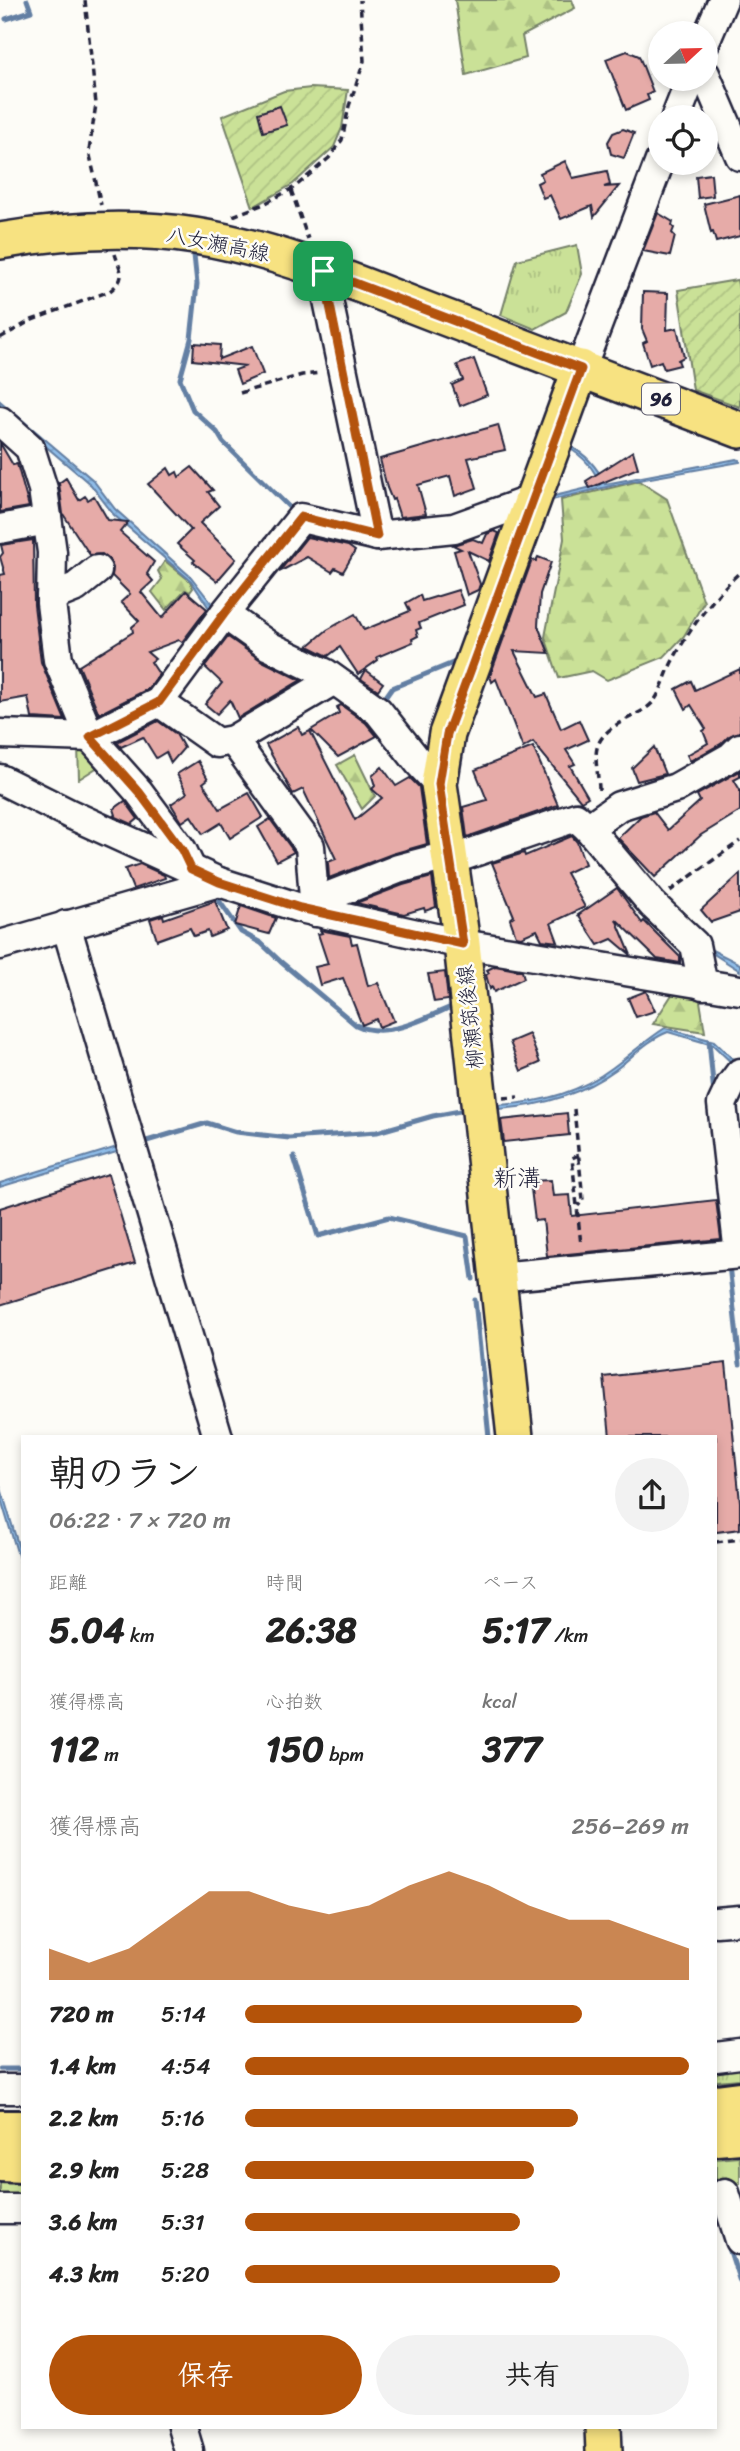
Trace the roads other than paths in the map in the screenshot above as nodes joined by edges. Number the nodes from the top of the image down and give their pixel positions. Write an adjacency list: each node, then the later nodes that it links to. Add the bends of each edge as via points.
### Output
1 (723, 0): 2 (street)
2 (714, 21)
3 (712, 91): 4 (street)
4 (740, 156)
5 (655, 175): 8 (street)
6 (0, 241): 7 (main road, 八女瀬高線 / 96, via 80,231 156,232)
7 (317, 261): 8 (main road, 八女瀬高線 / 96); 14 (street)
8 (581, 369): 10 (main road, 八女瀬高線 / 96); 11 (main road, 柳瀬筑後線)
9 (0, 421): 12 (street, via 30,448)
10 (740, 430)
11 (534, 499): 14 (street, via 454,528); 25 (main road, 柳瀬筑後線, via 447,734)
12 (47, 520): 13 (street); 16 (street)
13 (0, 529)
14 (377, 536): 17 (street, via 301,517)
15 (97, 570): 16 (street, via 76,587)
16 (51, 597): 21 (street, via 58,660)
17 (224, 614): 18 (street, via 269,646); 19 (street)
18 (334, 680): 22 (street); 25 (street, via 378,711)
19 (159, 702): 21 (street); 22 (street, via 217,743)
20 (0, 734): 21 (street)
21 (90, 737): 28 (street, via 139,792)
22 (233, 740): 30 (street, via 310,846)
23 (740, 748): 26 (street, via 676,788)
24 (0, 779): 28 (street)
25 (439, 784): 27 (main road, 柳瀬筑後線)
26 (582, 823): 27 (street); 34 (street, via 652,904 695,945)
27 (451, 857): 30 (street, via 398,869); 32 (main road, 柳瀬筑後線)
28 (191, 869): 29 (street)
29 (219, 882): 30 (street); 31 (street)
30 (314, 907): 32 (street)
31 (66, 925): 33 (street); 39 (street)
32 (463, 944): 34 (street); 38 (main road, 柳瀬筑後線)
33 (0, 945)
34 (702, 985): 35 (street)
35 (740, 990)
36 (740, 1073): 37 (street, via 722,1104)
37 (739, 1254): 38 (street)
38 (498, 1277): 40 (main road, 柳瀬筑後線)
39 (217, 1435)
40 (514, 1435)
41 (740, 1920): 42 (street)
42 (717, 1922)
43 (740, 2054): 44 (street)
44 (717, 2057)
45 (0, 2089): 46 (street)
46 (21, 2089)
47 (740, 2101): 48 (highway)
48 (717, 2104)
49 (0, 2130): 50 (highway)
50 (21, 2130)
51 (740, 2134): 52 (highway)
52 (717, 2136)
53 (0, 2162): 54 (highway)
54 (21, 2163)
55 (727, 2192): 58 (street)
56 (0, 2208): 57 (street)
57 (21, 2209)
58 (740, 2240)
59 (183, 2429): 61 (street)
60 (603, 2429): 62 (main road)
61 (189, 2451)
62 (604, 2451)

